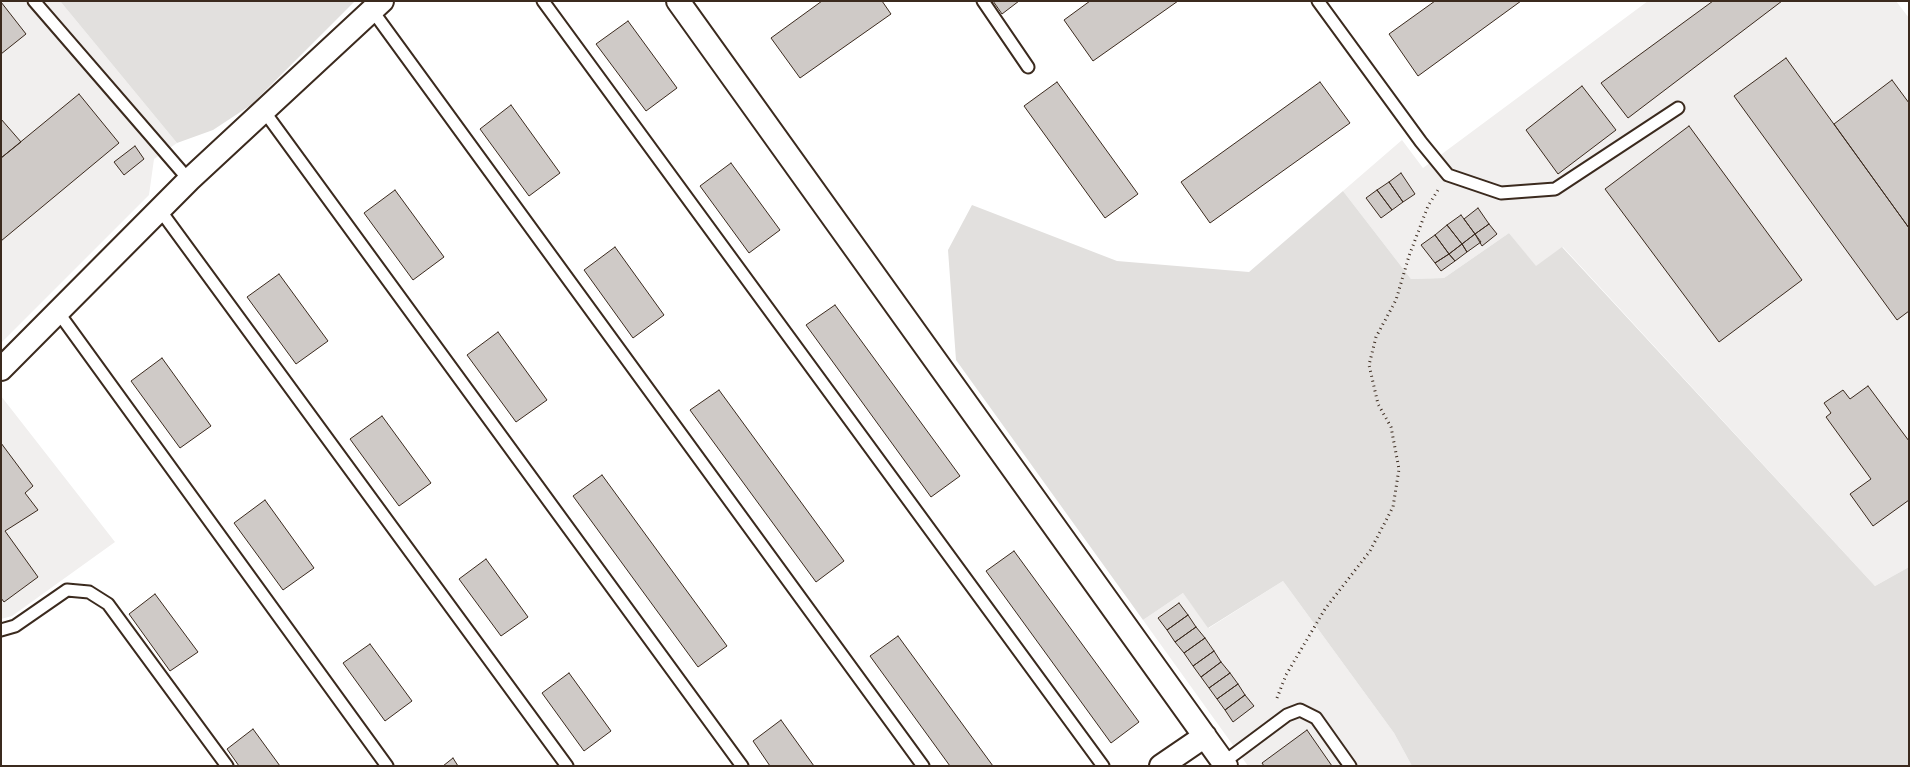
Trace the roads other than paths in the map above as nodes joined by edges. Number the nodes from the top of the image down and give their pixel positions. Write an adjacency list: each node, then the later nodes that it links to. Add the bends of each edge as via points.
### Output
1 (34, 1): 10 (lane)
2 (543, 1): 22 (lane)
3 (678, 1): 15 (street)
4 (983, 1): 7 (lane)
5 (1318, 1): 8 (lane, via 1448,175 1501,193 1555,189)
6 (377, 6): 9 (street); 21 (lane)
7 (1028, 68)
8 (1678, 108)
9 (264, 111): 10 (street); 20 (lane)
10 (189, 180): 11 (street)
11 (160, 210): 12 (street); 19 (lane)
12 (58, 312): 13 (street); 18 (lane)
13 (1, 369)
14 (1, 630): 17 (lane, via 14,626 67,590 89,592 108,604)
15 (1205, 736): 16 (street); 23 (street)
16 (1225, 764): 24 (lane, via 1264,731 1300,710 1316,718)
17 (227, 766)
18 (387, 766)
19 (567, 766)
20 (742, 766)
21 (923, 766)
22 (1103, 766)
23 (1162, 766)
24 (1350, 766)

